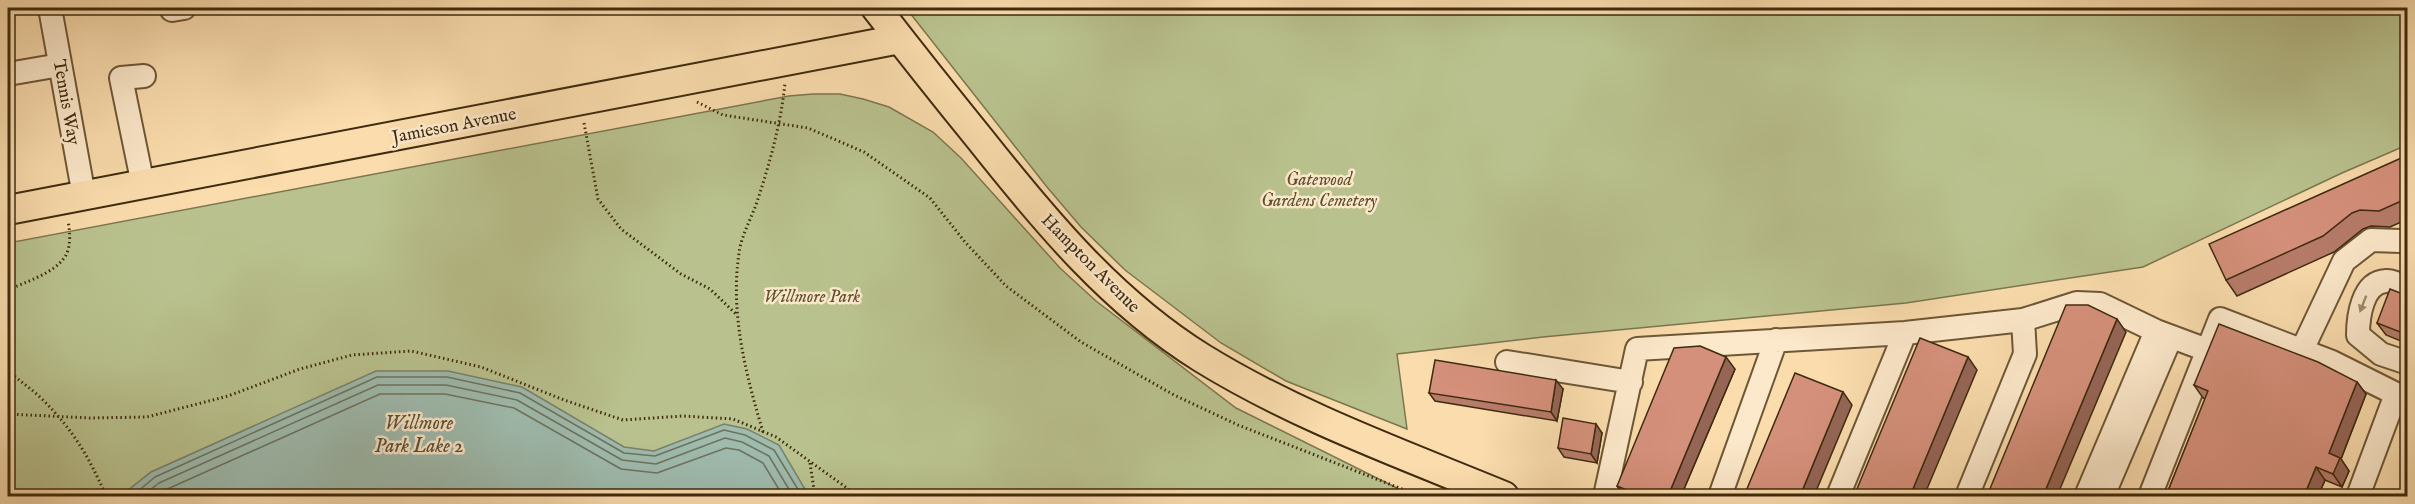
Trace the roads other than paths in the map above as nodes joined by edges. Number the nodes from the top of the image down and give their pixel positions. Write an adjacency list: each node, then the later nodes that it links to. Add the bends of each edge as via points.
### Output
1 (50, 8): 4 (street, Tennis Way)
2 (876, 8): 3 (main road, Hampton Avenue)
3 (900, 39): 7 (main road, Jamieson Avenue); 22 (main road, Hampton Avenue, via 1039,212 1103,281 1137,310 1202,358 1299,411)
4 (60, 66): 5 (street); 8 (street, Tennis Way)
5 (8, 74)
6 (144, 76): 7 (street, via 121,78)
7 (143, 185): 8 (main road, Jamieson Avenue)
8 (74, 198): 9 (main road, Jamieson Avenue)
9 (8, 210)
10 (2408, 243): 17 (street, via 2371,240 2344,261)
11 (2408, 289): 19 (street, one-way to 19, via 2388,280 2377,283 2361,307 2358,335 2381,354)
12 (2023, 320): 13 (street); 14 (street, via 2077,303 2100,304); 26 (street, via 2025,354)
13 (1905, 333): 15 (street); 25 (street)
14 (2163, 334): 16 (street); 27 (street); 28 (street)
15 (1776, 340): 20 (street, via 1637,349); 24 (street)
16 (2207, 350): 17 (street, via 2220,319); 29 (street)
17 (2302, 350): 21 (street)
18 (1507, 362): 20 (street)
19 (2408, 363)
20 (1631, 382): 23 (street)
21 (2402, 397): 30 (street)
22 (1504, 496)
23 (1605, 496)
24 (1720, 496)
25 (1838, 496)
26 (1967, 496)
27 (2086, 496)
28 (2103, 496)
29 (2150, 496)
30 (2358, 496)

